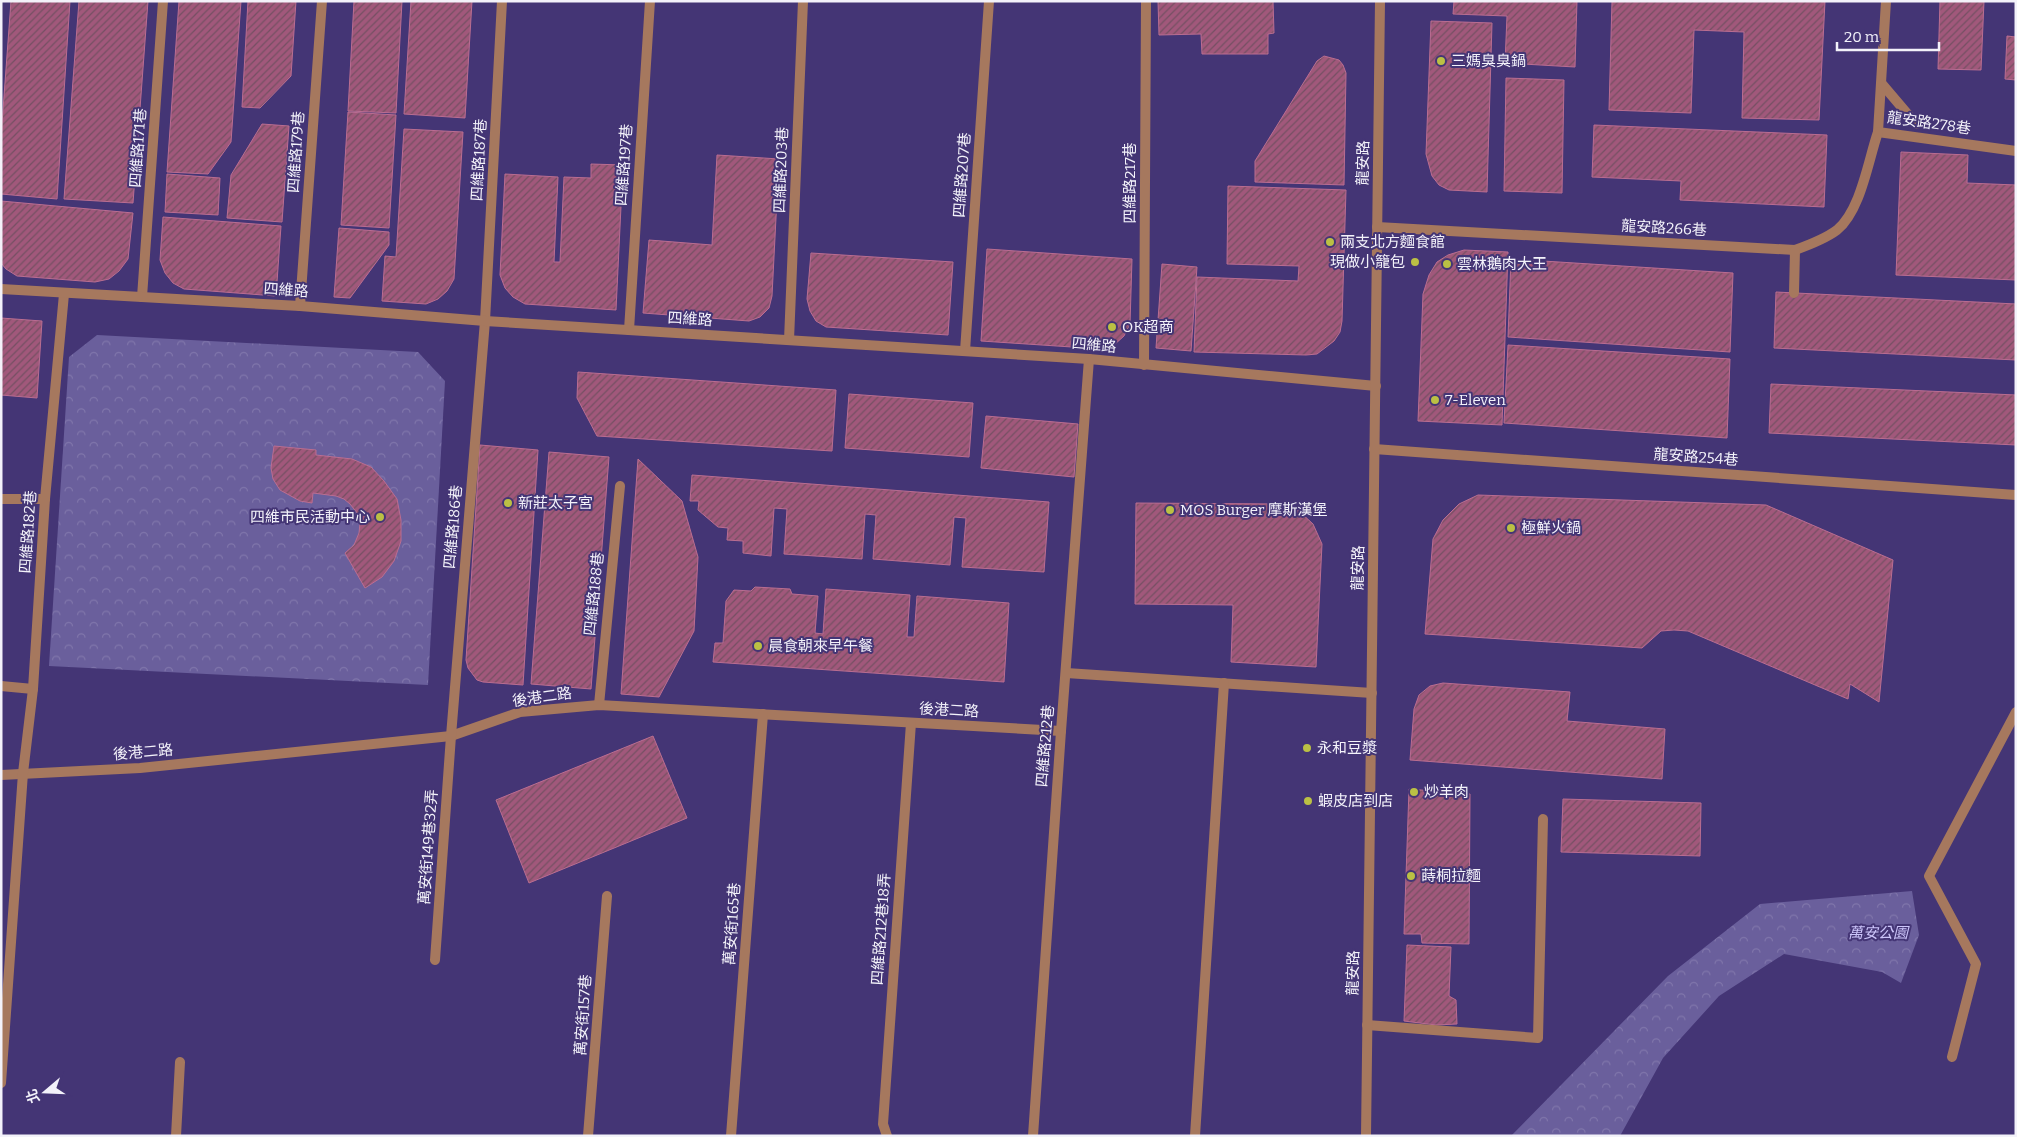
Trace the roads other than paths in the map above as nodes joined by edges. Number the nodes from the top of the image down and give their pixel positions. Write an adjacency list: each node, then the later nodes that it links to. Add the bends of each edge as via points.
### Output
1 (163, 1): 19 (street, 四維路171巷)
2 (322, 1): 20 (street, 四維路179巷)
3 (502, 1): 21 (street, 四維路187巷)
4 (650, 1): 22 (street, 四維路197巷)
5 (804, 1): 23 (street, 四維路203巷)
6 (989, 1): 24 (street, 四維路207巷)
7 (1146, 1): 26 (street, 四維路217巷)
8 (1380, 1): 14 (street, 龍安路)
9 (1886, 1): 10 (street, 龍安路278巷)
10 (1882, 84): 11 (street); 12 (street, 龍安路278巷)
11 (1916, 124)
12 (1878, 132): 13 (street, 龍安路278巷); 15 (street, 龍安路266巷, via 1857,204 1837,229)
13 (2016, 151)
14 (1378, 227): 15 (street, 龍安路266巷); 27 (street, 龍安路)
15 (1795, 250): 17 (street)
16 (1, 289): 18 (street, 四維路)
17 (1794, 293)
18 (64, 294): 19 (street, 四維路); 32 (street, 四維路182巷)
19 (142, 297): 20 (street, 四維路)
20 (300, 306): 21 (street, 四維路)
21 (485, 321): 22 (street, 四維路); 43 (street, 四維路186巷)
22 (629, 330): 23 (street, 四維路)
23 (789, 340): 24 (street, 四維路)
24 (965, 351): 25 (street, 四維路)
25 (1089, 359): 26 (street, 四維路); 33 (street, 四維路212巷)
26 (1144, 364): 27 (street, 四維路)
27 (1376, 386): 28 (street, 龍安路)
28 (1374, 449): 30 (street, 龍安路254巷); 37 (street, 龍安路)
29 (620, 486): 38 (street, 四維路188巷)
30 (2016, 495)
31 (1, 499): 32 (street)
32 (45, 499): 36 (street, 四維路182巷)
33 (1066, 673): 34 (street); 42 (street, 四維路212巷)
34 (1224, 683): 37 (street); 58 (street)
35 (1, 686): 36 (street)
36 (33, 689): 44 (street, 四維路182巷)
37 (1372, 693): 49 (street, 龍安路)
38 (599, 705): 40 (street, 後港二路); 43 (street, 後港二路, via 520,712)
39 (2016, 712): 50 (street, via 1929,876 1976,964)
40 (763, 714): 41 (street, 後港二路); 55 (street, 萬安街165巷)
41 (910, 723): 42 (street, 後港二路); 56 (street, 四維路212巷18弄, via 883,1124)
42 (1061, 732): 57 (street, 四維路212巷)
43 (451, 736): 44 (street, 後港二路, via 140,768); 48 (street, 萬安街149巷32弄)
44 (23, 773): 45 (street, 後港二路); 52 (street, 四維路182巷)
45 (1, 775)
46 (1544, 820): 49 (street, via 1538,1038)
47 (607, 896): 54 (street, 萬安街157巷)
48 (435, 960)
49 (1367, 1025): 59 (street, 龍安路)
50 (1952, 1057)
51 (180, 1062): 53 (street)
52 (1, 1083)
53 (176, 1136)
54 (588, 1136)
55 (730, 1136)
56 (888, 1136)
57 (1033, 1136)
58 (1195, 1136)
59 (1366, 1136)

